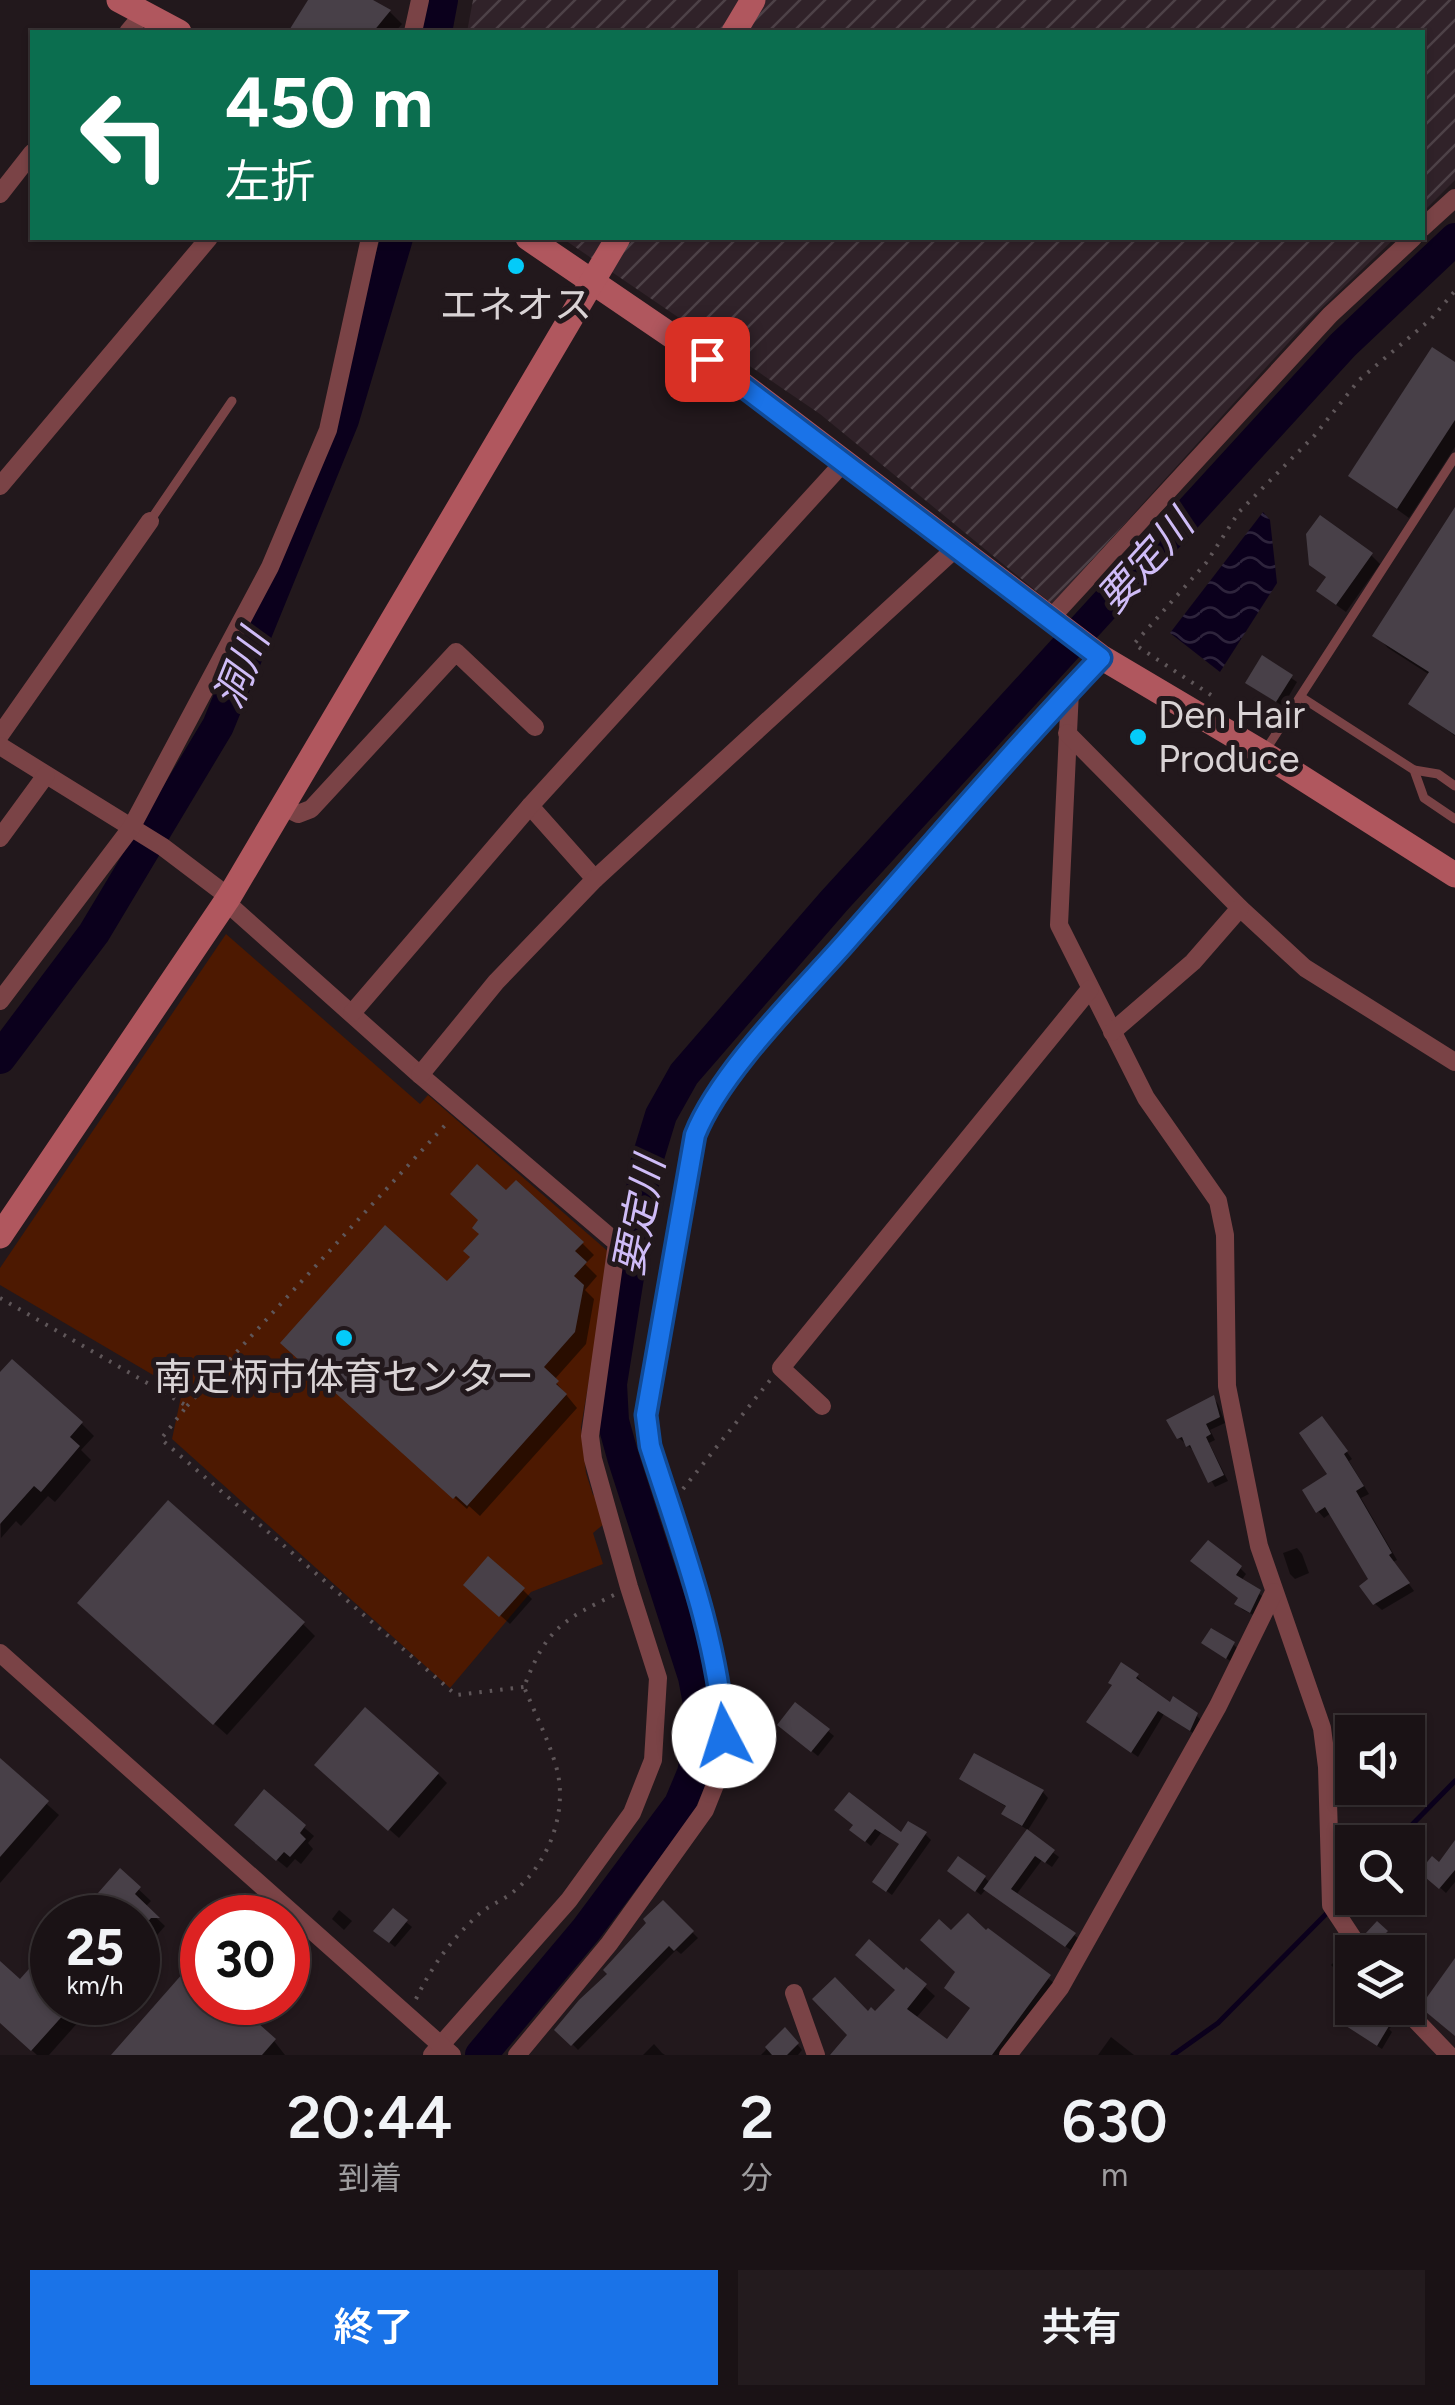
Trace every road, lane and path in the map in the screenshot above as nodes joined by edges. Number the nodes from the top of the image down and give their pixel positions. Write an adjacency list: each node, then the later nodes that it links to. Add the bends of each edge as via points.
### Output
1 (118, 0): 4 (street)
2 (420, 0): 6 (street)
3 (754, 0): 7 (street)
4 (142, 15): 5 (street)
5 (175, 30)
6 (413, 30)
7 (735, 30)
8 (30, 156): 9 (street)
9 (0, 194)
10 (1455, 198): 11 (street)
11 (1425, 225)
12 (207, 240): 22 (street)
13 (370, 240): 41 (street, via 328,430 270,567)
14 (531, 240): 17 (street)
15 (617, 240): 17 (street)
16 (1411, 240): 25 (street, via 1330,315)
17 (593, 280): 21 (street); 39 (street)
18 (1455, 291): 26 (path, via 1432,320 1359,380 1315,436 1239,512 1206,563)
19 (232, 400): 23 (lane)
20 (1455, 457): 29 (lane)
21 (844, 462): 24 (street); 38 (street)
22 (0, 486)
23 (150, 520): 32 (street)
24 (957, 547): 25 (street); 44 (street)
25 (1050, 619): 27 (street)
26 (1134, 644)
27 (1101, 658): 28 (street); 34 (street)
28 (1070, 690): 31 (street); 59 (street, via 798,996 705,1111 695,1135 646,1415)
29 (1301, 697): 34 (lane); 35 (lane)
30 (534, 727): 39 (street, via 456,652 311,810 298,814)
31 (1068, 733): 46 (street); 47 (street, via 1059,925)
32 (0, 734)
33 (0, 746): 36 (street)
34 (1264, 753): 43 (street)
35 (1414, 770): 37 (lane); 40 (lane, via 1424,798)
36 (46, 775): 41 (street); 42 (street)
37 (1455, 786)
38 (530, 806): 44 (street); 49 (street)
39 (284, 807): 45 (street)
40 (1455, 819)
41 (135, 831): 45 (street); 48 (street)
42 (0, 838)
43 (1455, 875)
44 (596, 879): 52 (street, via 496,982)
45 (228, 899): 49 (street); 54 (street)
46 (1240, 908): 50 (street, via 1192,962); 51 (street, via 1306,968)
47 (1090, 989): 50 (street); 56 (street)
48 (0, 1000)
49 (352, 1014): 52 (street)
50 (1112, 1032): 61 (street, via 1146,1098 1218,1200 1226,1235 1227,1386)
51 (1455, 1062)
52 (420, 1075): 53 (street)
53 (460, 1109): 57 (path); 60 (street, via 618,1243 590,1436)
54 (0, 1236)
55 (0, 1298): 57 (path)
56 (780, 1368): 58 (street); 59 (path)
57 (187, 1406): 63 (path, via 161,1438 456,1695)
58 (822, 1406)
59 (669, 1507): 69 (street, via 722,1698 719,1775 705,1810 609,1944)
60 (630, 1587): 63 (path, via 565,1620 538,1653); 68 (street, via 658,1678 652,1760 632,1814 570,1900)
61 (1274, 1592): 64 (street, via 1322,1728 1330,1905); 71 (street, via 1209,1723 1060,1988)
62 (0, 1654): 66 (street)
63 (524, 1686): 66 (path, via 557,1768 556,1824 540,1864 476,1916 434,1963 414,2003 427,2015)
64 (1349, 1935)
65 (794, 1993): 70 (street)
66 (419, 2024): 68 (street)
67 (1420, 2025): 72 (street)
68 (442, 2052)
69 (516, 2055)
70 (816, 2055)
71 (1008, 2055)
72 (1449, 2055)

